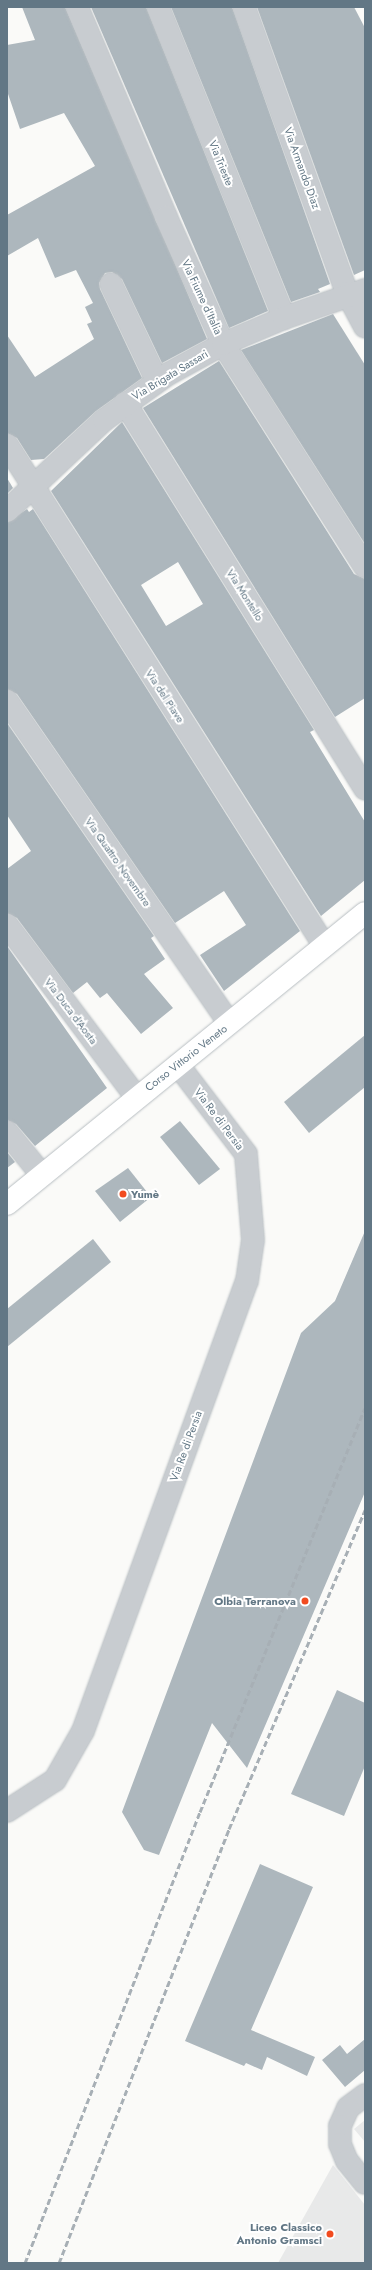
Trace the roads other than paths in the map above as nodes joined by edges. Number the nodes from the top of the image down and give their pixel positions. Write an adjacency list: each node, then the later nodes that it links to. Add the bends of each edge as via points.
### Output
1 (78, 7): 8 (street, Via Fiume d'Italia, via 166,218)
2 (158, 7): 6 (street, Via Trieste)
3 (244, 7): 5 (street, Via Armando Diaz)
4 (112, 284): 9 (street)
5 (356, 292): 6 (street, Via Brigata Sassari); 7 (street, Via Armando Diaz)
6 (284, 318): 8 (street, Via Brigata Sassari)
7 (365, 327)
8 (223, 344): 9 (street, Via Brigata Sassari); 14 (street, Via Fiume d'Italia)
9 (157, 381): 10 (street, Via Brigata Sassari)
10 (125, 403): 12 (street, Via Brigata Sassari); 16 (street, Via Montello)
11 (7, 445): 12 (street, Via del Piave)
12 (32, 487): 13 (street, Via Brigata Sassari); 19 (street, Via del Piave)
13 (7, 511)
14 (365, 567)
15 (7, 701): 20 (street, Via Quattro Novembre)
16 (365, 788)
17 (365, 913): 19 (main road, Corso Vittorio Veneto)
18 (7, 925): 22 (street, Via Duca d'Aosta)
19 (324, 945): 20 (main road, Corso Vittorio Veneto)
20 (229, 1024): 21 (main road, Corso Vittorio Veneto)
21 (178, 1065): 22 (main road, Corso Vittorio Veneto); 26 (street, Via Re di Persia, via 246,1154 254,1240 247,1280 83,1731 55,1780)
22 (136, 1097): 24 (main road, Corso Vittorio Veneto)
23 (7, 1132): 24 (street)
24 (42, 1175): 25 (main road, Corso Vittorio Veneto)
25 (7, 1204)
26 (7, 1811)
27 (365, 2095): 28 (street, via 348,2108 340,2126 340,2144 347,2161)
28 (365, 2183)

